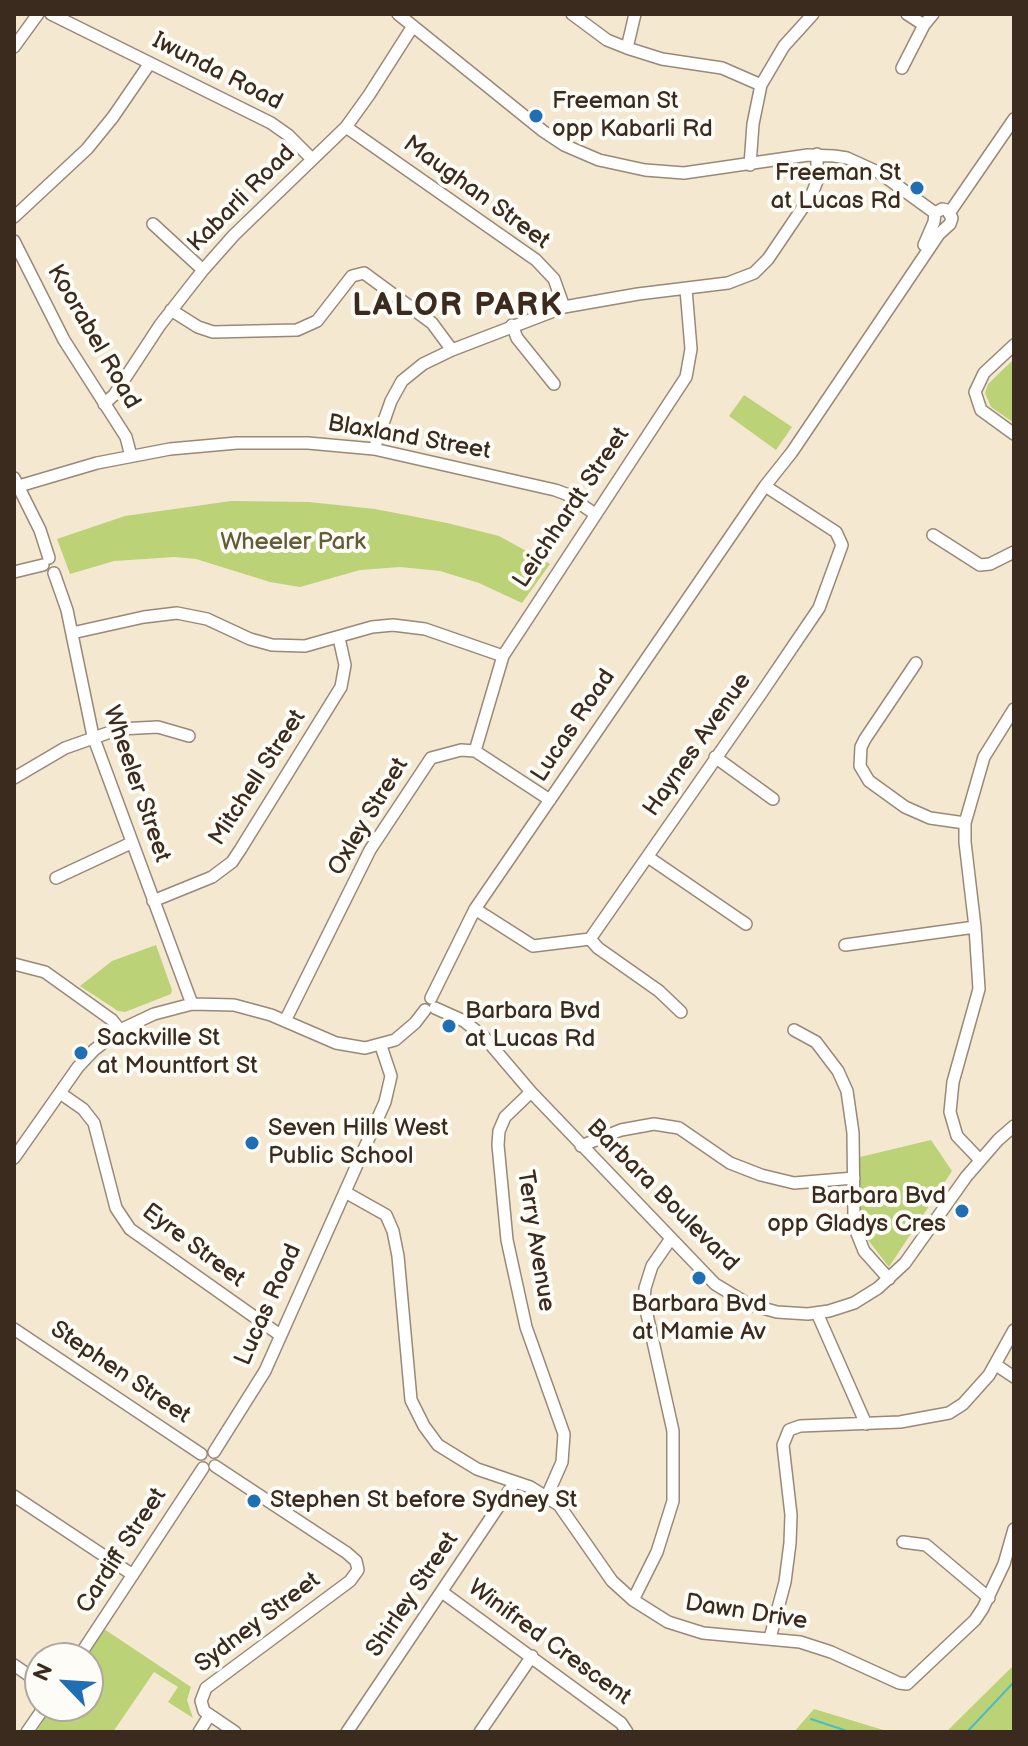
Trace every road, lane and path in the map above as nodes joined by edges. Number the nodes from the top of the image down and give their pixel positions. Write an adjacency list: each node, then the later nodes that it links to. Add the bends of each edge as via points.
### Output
1 (38, 14): 11 (street)
2 (51, 14): 13 (street, Iwunda Road)
3 (398, 14): 10 (street)
4 (572, 14): 12 (street)
5 (635, 14): 12 (street)
6 (812, 14): 15 (street)
7 (907, 14): 9 (street)
8 (933, 14): 9 (street)
9 (924, 25): 14 (street)
10 (413, 26): 17 (street, Kabarli Road); 20 (street, via 543,131 588,156 669,173)
11 (14, 47)
12 (627, 48): 15 (street, via 722,68)
13 (150, 63): 19 (street, Iwunda Road, via 271,123); 21 (street, via 87,149)
14 (902, 68)
15 (761, 85): 20 (street)
16 (1014, 119): 22 (street, via 950,212 942,209)
17 (346, 127): 19 (street, Kabarli Road); 27 (street, Maughan Street, via 536,260 554,279)
18 (817, 154): 20 (street); 22 (street, via 847,158 880,173); 26 (street, via 812,194 761,266 738,281)
19 (312, 159): 25 (street, Kabarli Road)
20 (750, 165)
21 (14, 217)
22 (938, 221): 38 (street, Lucas Road, via 792,452)
23 (153, 224): 25 (street)
24 (14, 241): 33 (street, Koorabel Road, via 64,340)
25 (203, 270): 28 (street, Kabarli Road)
26 (686, 289): 27 (street); 39 (street, Leichhardt Street, via 691,349 686,377)
27 (564, 307): 29 (street)
28 (171, 310): 31 (street, via 213,332 297,330 317,321 352,276 364,273 432,323); 33 (street, Kabarli Road)
29 (512, 325): 31 (street); 32 (street)
30 (1014, 345): 34 (street, via 984,373 975,396 981,410)
31 (452, 350): 35 (street, via 402,381)
32 (554, 384)
33 (104, 404): 36 (street, Koorabel Road, via 126,437)
34 (1014, 434)
35 (374, 449): 36 (street, Blaxland Street, via 270,442); 39 (street, Blaxland Street, via 555,490)
36 (131, 456): 37 (street, Blaxland Street)
37 (17, 482): 42 (street)
38 (765, 486): 52 (street, Haynes Avenue, via 836,532 841,550 819,608); 55 (street, Lucas Road)
39 (595, 514): 46 (street, Leichhardt Street)
40 (933, 535): 41 (street, via 980,565)
41 (1014, 552)
42 (46, 561): 43 (street); 44 (street, Wheeler Street)
43 (14, 572)
44 (72, 633): 45 (street, via 170,613 207,619 272,645 305,646); 49 (street, Wheeler Street)
45 (339, 638): 46 (street, via 399,625); 60 (street, Mitchell Street, via 345,665 341,687 232,862 212,877)
46 (503, 656): 51 (street, Leichhardt Street)
47 (916, 663): 56 (street, via 865,739 860,766 869,781 905,807 930,818)
48 (1014, 709): 56 (street, via 984,757)
49 (93, 736): 50 (street, via 140,726); 53 (street); 57 (street, Wheeler Street)
50 (189, 736)
51 (475, 751): 55 (street); 70 (street, Oxley Street, via 431,758 370,850)
52 (715, 757): 54 (street); 58 (street, Haynes Avenue)
53 (14, 778)
54 (773, 799)
55 (550, 800): 61 (street, Lucas Road)
56 (965, 823): 63 (street)
57 (131, 843): 59 (street); 60 (street, Wheeler Street)
58 (648, 857): 62 (street); 64 (street, Haynes Avenue)
59 (56, 878)
60 (153, 901): 67 (street, Wheeler Street)
61 (475, 909): 64 (street, via 529,945); 68 (street, Lucas Road)
62 (746, 924)
63 (975, 927): 65 (street); 80 (street, via 979,989 949,1103 957,1136)
64 (590, 939): 69 (street)
65 (845, 945)
66 (14, 964): 71 (street, via 45,972)
67 (192, 1004): 70 (street, via 244,1007); 71 (street)
68 (430, 1005): 73 (street, Lucas Road, via 403,1035); 74 (street, Barbara Boulevard, via 479,1033)
69 (681, 1012)
70 (285, 1021): 73 (street, via 336,1043)
71 (120, 1030): 75 (street, via 94,1050)
72 (794, 1030): 82 (street, via 816,1042 842,1080 850,1106)
73 (381, 1046): 83 (street, Lucas Road, via 391,1084)
74 (531, 1092): 78 (street, Barbara Boulevard); 98 (street, Terry Avenue, via 505,1117 498,1145 507,1240 526,1327 564,1434 562,1462)
75 (60, 1093): 76 (street); 89 (street, Eyre Street, via 94,1123 116,1208 130,1229)
76 (39, 1124): 79 (street); 81 (street)
77 (1014, 1126): 80 (street, Barbara Boulevard)
78 (581, 1146): 82 (street, via 654,1124 679,1128 730,1163 761,1175 794,1183); 84 (street, Barbara Boulevard)
79 (14, 1158)
80 (980, 1160): 85 (street, Barbara Boulevard)
81 (14, 1168)
82 (854, 1178): 85 (street, via 858,1241)
83 (345, 1192): 89 (street, Lucas Road); 96 (street, Dawn Drive, via 386,1215 393,1231 411,1400 424,1426 438,1445)
84 (670, 1240): 86 (street, Barbara Boulevard, via 736,1298 777,1312); 104 (street, via 652,1266 644,1301 673,1431 673,1501 657,1552)
85 (889, 1279): 86 (street, Barbara Boulevard, via 854,1303)
86 (817, 1313): 92 (street)
87 (14, 1329): 94 (street, Stephen Street)
88 (1014, 1330): 90 (street)
89 (280, 1335): 93 (street, Lucas Road, via 257,1387)
90 (996, 1365): 91 (street); 92 (street, via 949,1413)
91 (1014, 1377)
92 (866, 1424): 105 (street, via 789,1430 783,1445 790,1543)
93 (214, 1452): 94 (street); 95 (street, via 218,1460)
94 (201, 1454): 95 (street, via 199,1460)
95 (209, 1467): 101 (street, Cardiff Street); 108 (street, Sydney Street, via 347,1553 358,1570 206,1688 201,1701)
96 (515, 1482): 98 (street, Dawn Drive); 102 (street, Shirley Street)
97 (14, 1496): 101 (street)
98 (547, 1496): 104 (street, Dawn Drive, via 569,1516 607,1575)
99 (1014, 1529): 103 (street)
100 (903, 1542): 103 (street, via 926,1545)
101 (133, 1575): 106 (street, Cardiff Street)
102 (442, 1592): 107 (street, Winifred Crescent); 111 (street, Shirley Street)
103 (989, 1598): 105 (street, Dawn Drive, via 975,1620 907,1684 831,1652)
104 (633, 1600): 105 (street, Dawn Drive, via 686,1629)
105 (770, 1638)
106 (89, 1642)
107 (532, 1656): 112 (street); 113 (street, Winifred Crescent)
108 (209, 1716): 109 (street); 110 (street)
109 (199, 1732)
110 (235, 1732)
111 (347, 1732)
112 (480, 1732)
113 (627, 1732)

